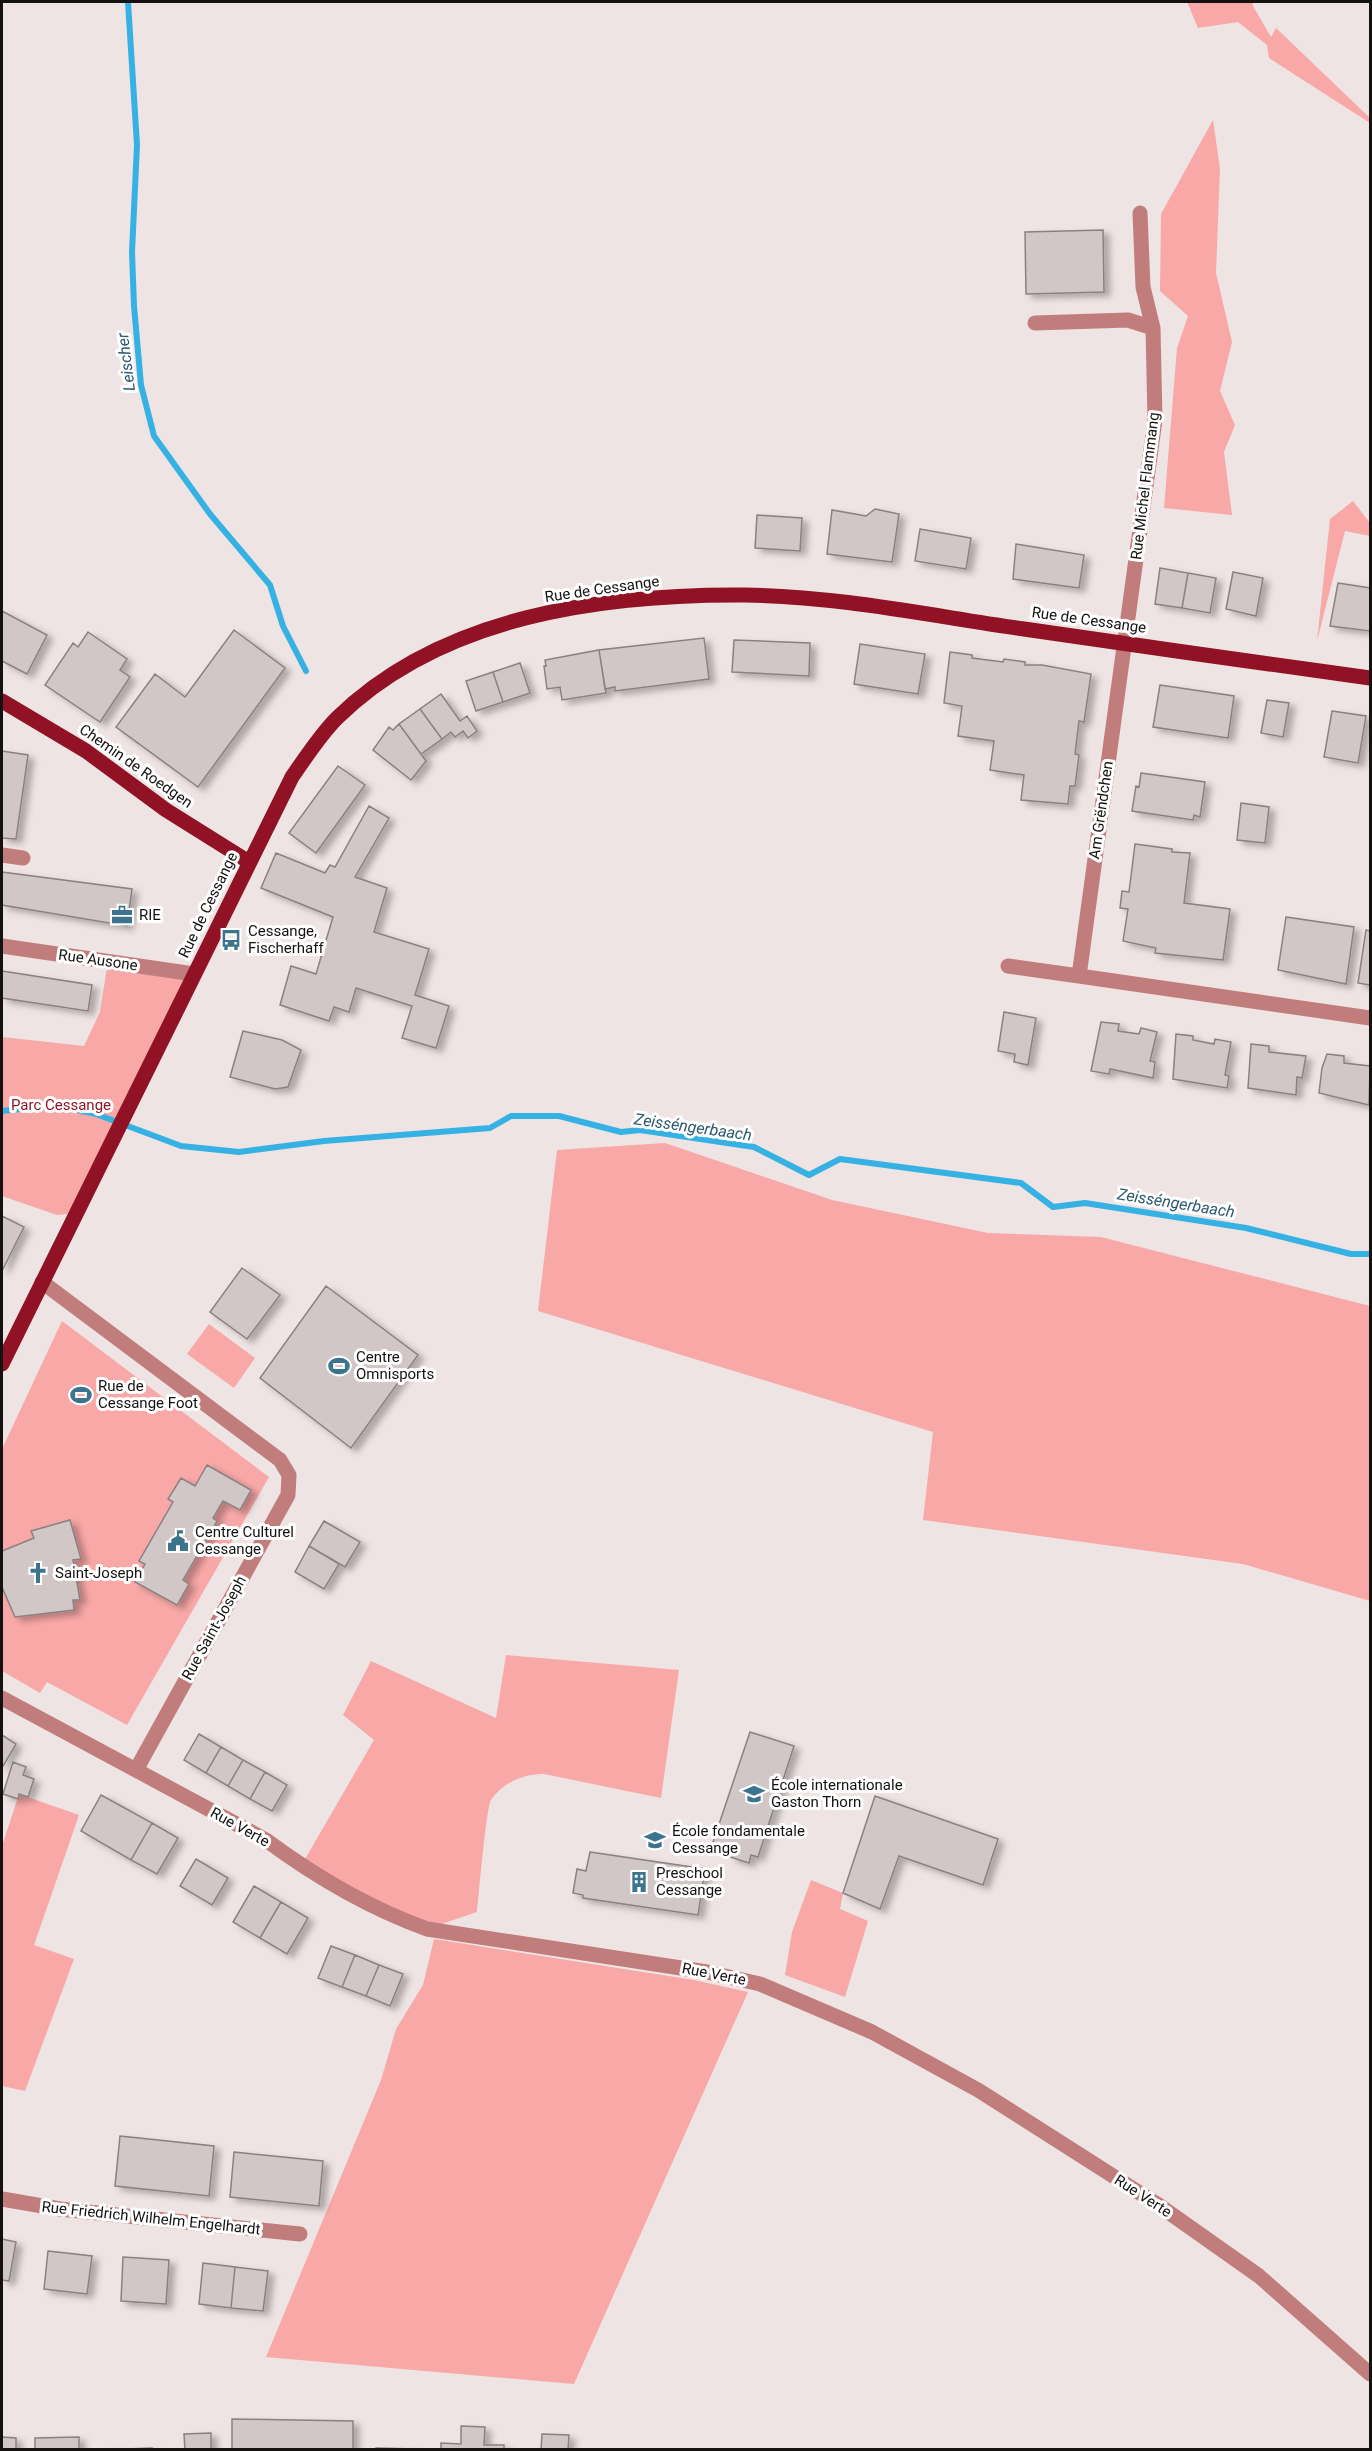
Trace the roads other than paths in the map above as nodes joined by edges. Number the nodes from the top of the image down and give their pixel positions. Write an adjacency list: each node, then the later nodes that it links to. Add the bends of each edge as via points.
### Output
1 (1140, 213): 3 (street, Rue Michel Flammang, via 1143,287)
2 (1035, 323): 3 (street, via 1128,320)
3 (1153, 328): 4 (street, Rue Michel Flammang, via 1155,420)
4 (1124, 644): 5 (main road, Rue de Cessange); 9 (main road, Rue de Cessange, via 858,605 746,596 664,598 566,609 490,628 434,651 381,681 336,719 311,750 280,797); 13 (street, Am Grëndchen)
5 (1371, 678)
6 (3, 706): 9 (main road, Chemin de Roedgen, via 86,751 166,810)
7 (2, 855): 8 (street)
8 (23, 858)
9 (249, 862): 12 (main road, Rue de Cessange)
10 (2, 946): 12 (street, Rue Ausone)
11 (1008, 966): 13 (street)
12 (194, 974): 15 (main road, Rue de Cessange)
13 (1079, 976): 14 (street)
14 (1371, 1018)
15 (42, 1282): 16 (main road, Rue de Cessange); 18 (street, Rue Saint-Joseph, via 280,1460 288,1476 288,1495)
16 (2, 1364)
17 (2, 1698): 18 (street, Rue Verte)
18 (136, 1770): 21 (street, Rue Verte, via 266,1840 366,1903 427,1929 706,1971 760,1984 872,2032 978,2090 1157,2204 1259,2277)
19 (2, 2199): 20 (street, Rue Friedrich Wilhelm Engelhardt, via 60,2209)
20 (300, 2234)
21 (1371, 2374)

